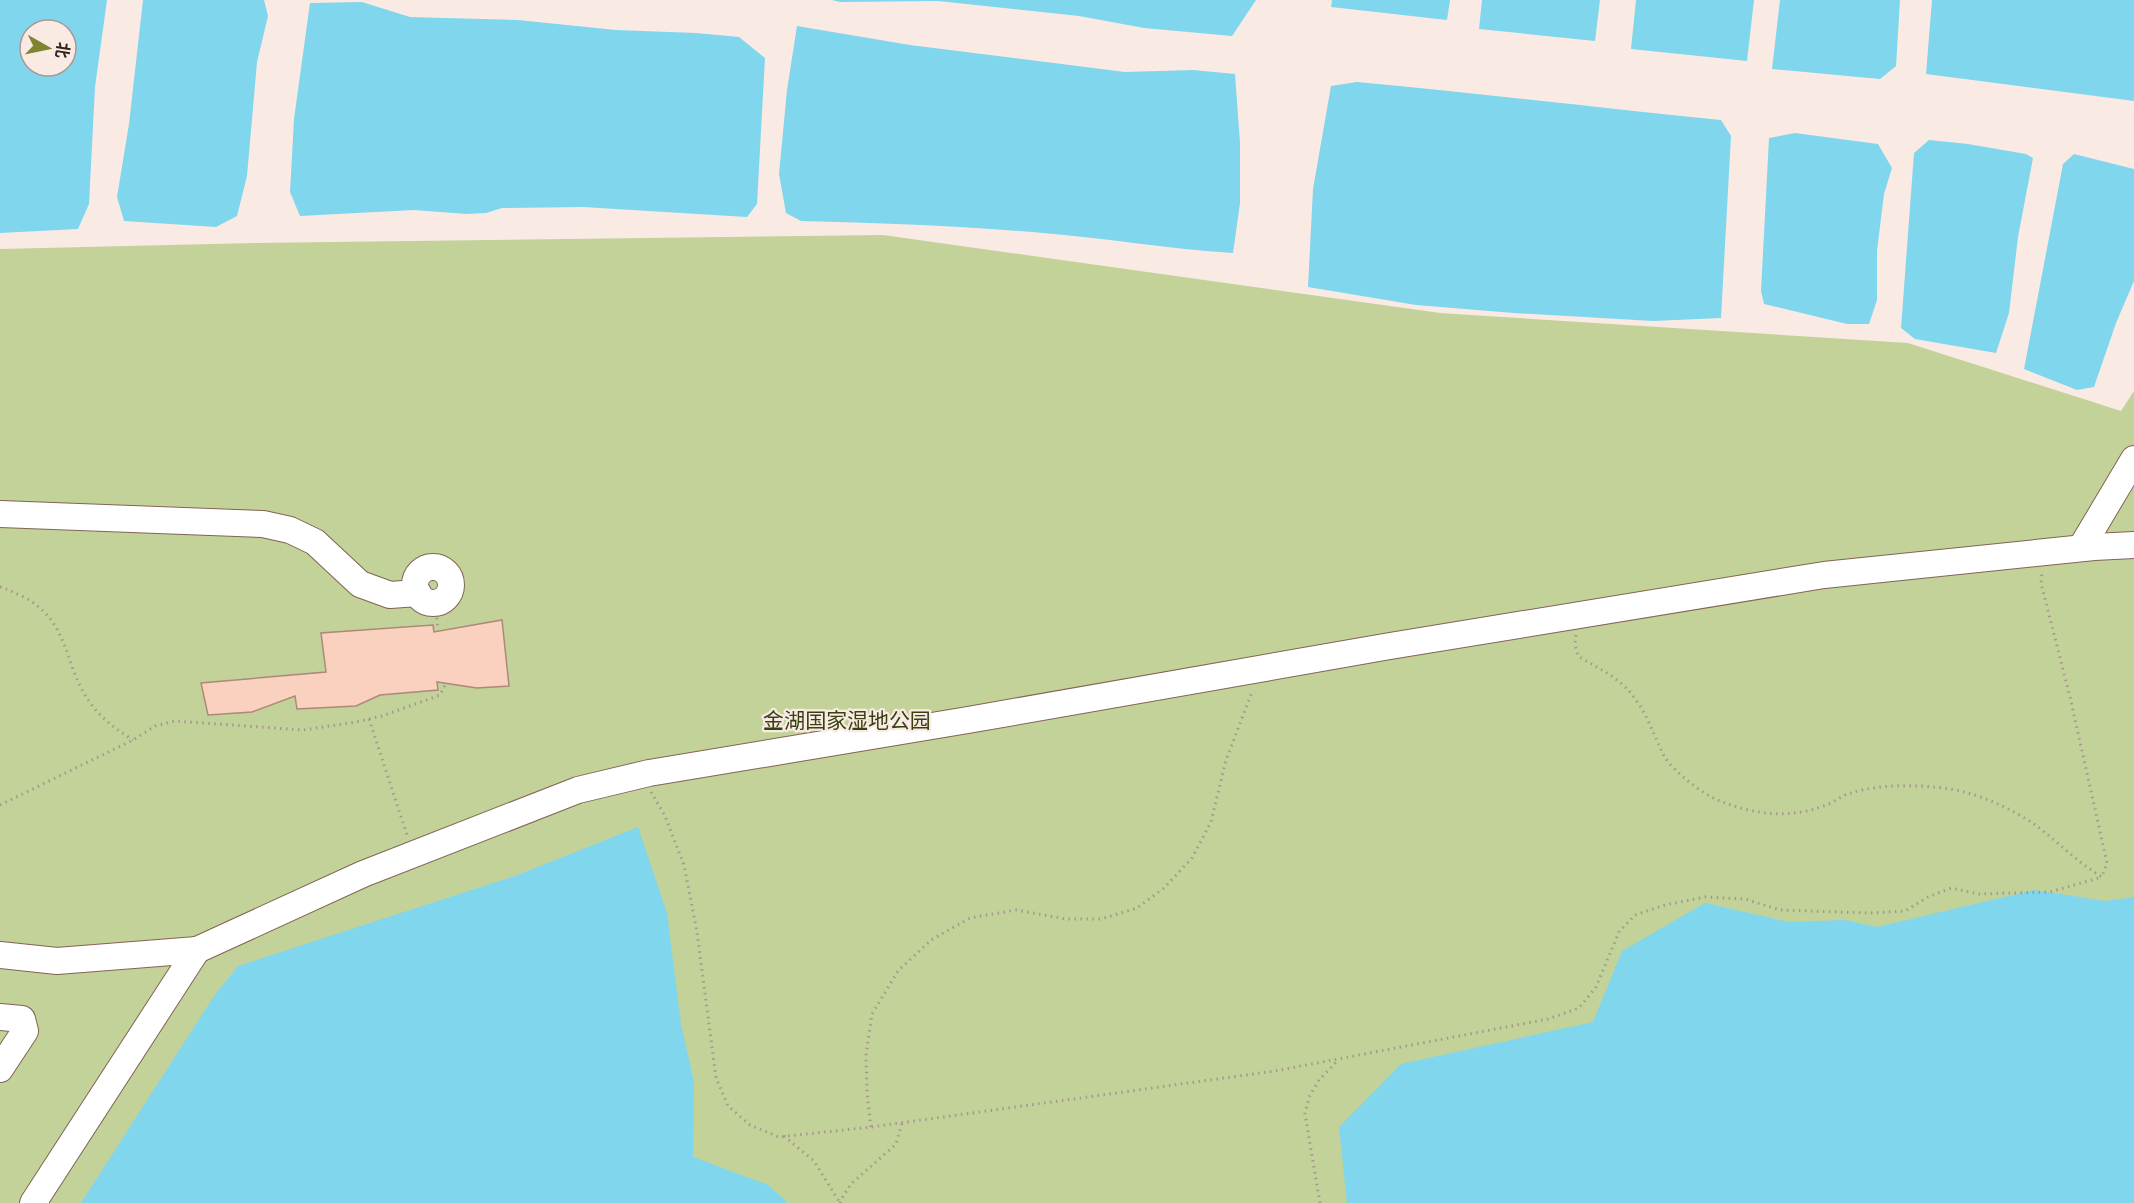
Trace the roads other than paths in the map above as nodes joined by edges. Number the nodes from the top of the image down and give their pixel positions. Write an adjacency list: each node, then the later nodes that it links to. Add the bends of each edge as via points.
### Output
1 (2134, 459): 4 (street)
2 (0, 514): 5 (street, via 263,524 290,530 315,542 360,585 390,595)
3 (2134, 545): 4 (street)
4 (2081, 548): 6 (street, via 1824,575 641,775 578,790 363,874)
5 (426, 598)
6 (197, 950): 7 (street, via 57,962); 10 (street)
7 (0, 955)
8 (0, 1017): 9 (street, via 22,1019 25,1031)
9 (0, 1069)
10 (33, 1203)

